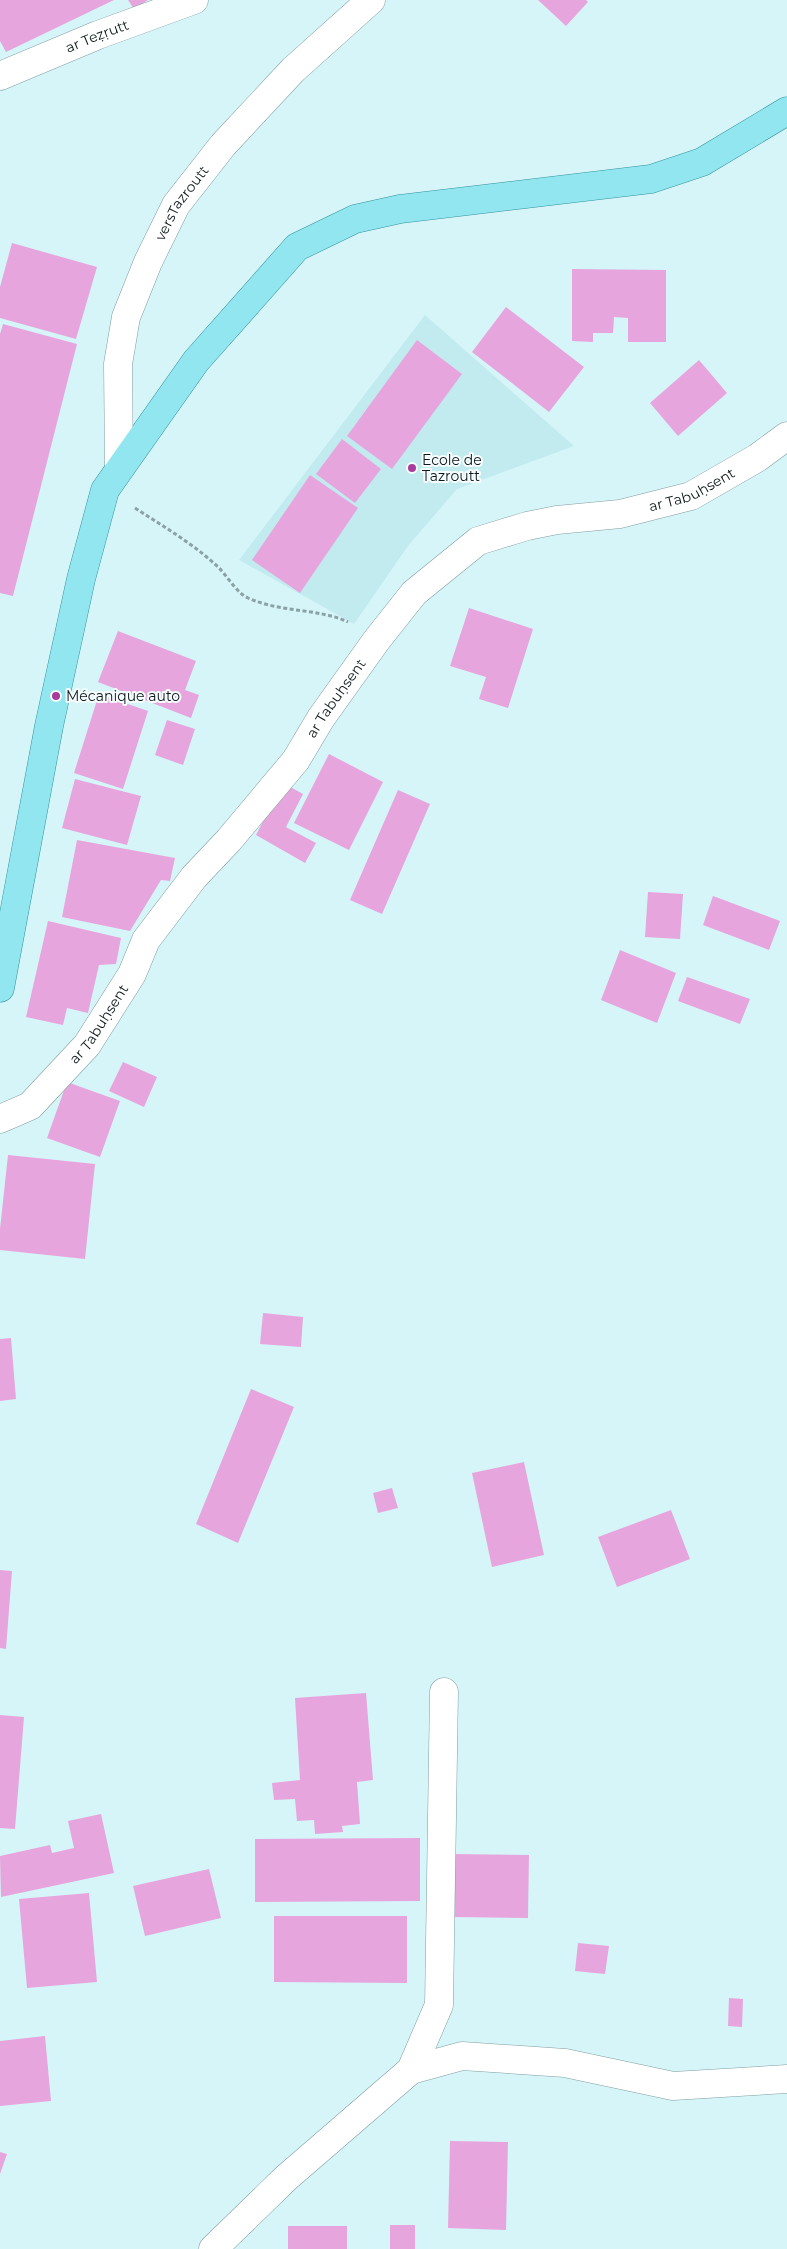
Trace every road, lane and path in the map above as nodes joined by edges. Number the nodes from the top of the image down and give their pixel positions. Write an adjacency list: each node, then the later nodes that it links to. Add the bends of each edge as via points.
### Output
1 (194, 0): 3 (street, ar Teẓṛutt)
2 (372, 0): 6 (street, versTazroutt, via 293,70 223,144 176,205 126,317 118,364)
3 (0, 76)
4 (787, 111): 6 (main road, via 702,162 651,178 400,209 355,219 297,247 196,360)
5 (787, 436): 7 (street, ar Tabuḥsent, via 742,468 691,496 620,514 526,526 478,541 414,593)
6 (112, 479): 7 (path, via 219,568 246,597 274,608 338,617); 8 (main road, via 81,579 49,726)
7 (379, 637): 9 (street, ar Tabuḥsent, via 321,718 296,760 194,877 146,940 132,974 87,1045 30,1106)
8 (0, 988)
9 (0, 1119)
10 (444, 1692): 11 (street, via 439,2005)
11 (411, 2070): 12 (street, via 462,2056 565,2063 673,2086); 13 (street, via 286,2178)
12 (787, 2079)
13 (213, 2249)

